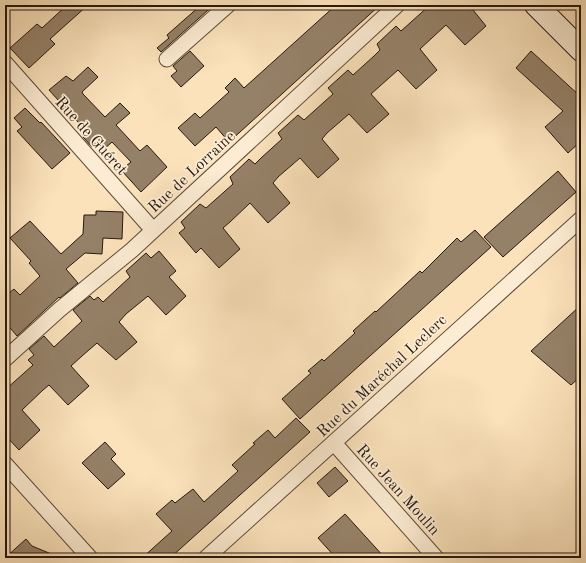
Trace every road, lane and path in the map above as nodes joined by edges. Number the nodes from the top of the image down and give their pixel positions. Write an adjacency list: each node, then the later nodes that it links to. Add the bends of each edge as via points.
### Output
1 (228, 5): 5 (street)
2 (397, 5): 8 (street, Rue de Lorraine)
3 (536, 5): 4 (street)
4 (581, 50)
5 (167, 59)
6 (5, 63): 8 (street, Rue de Guéret)
7 (581, 219): 10 (street, Rue du Maréchal Leclerc)
8 (153, 230): 9 (street, Rue de Lorraine)
9 (5, 359)
10 (334, 443): 13 (street, Rue du Maréchal Leclerc); 14 (street, Rue Jean Moulin)
11 (5, 464): 12 (street)
12 (90, 558)
13 (206, 558)
14 (436, 558)

